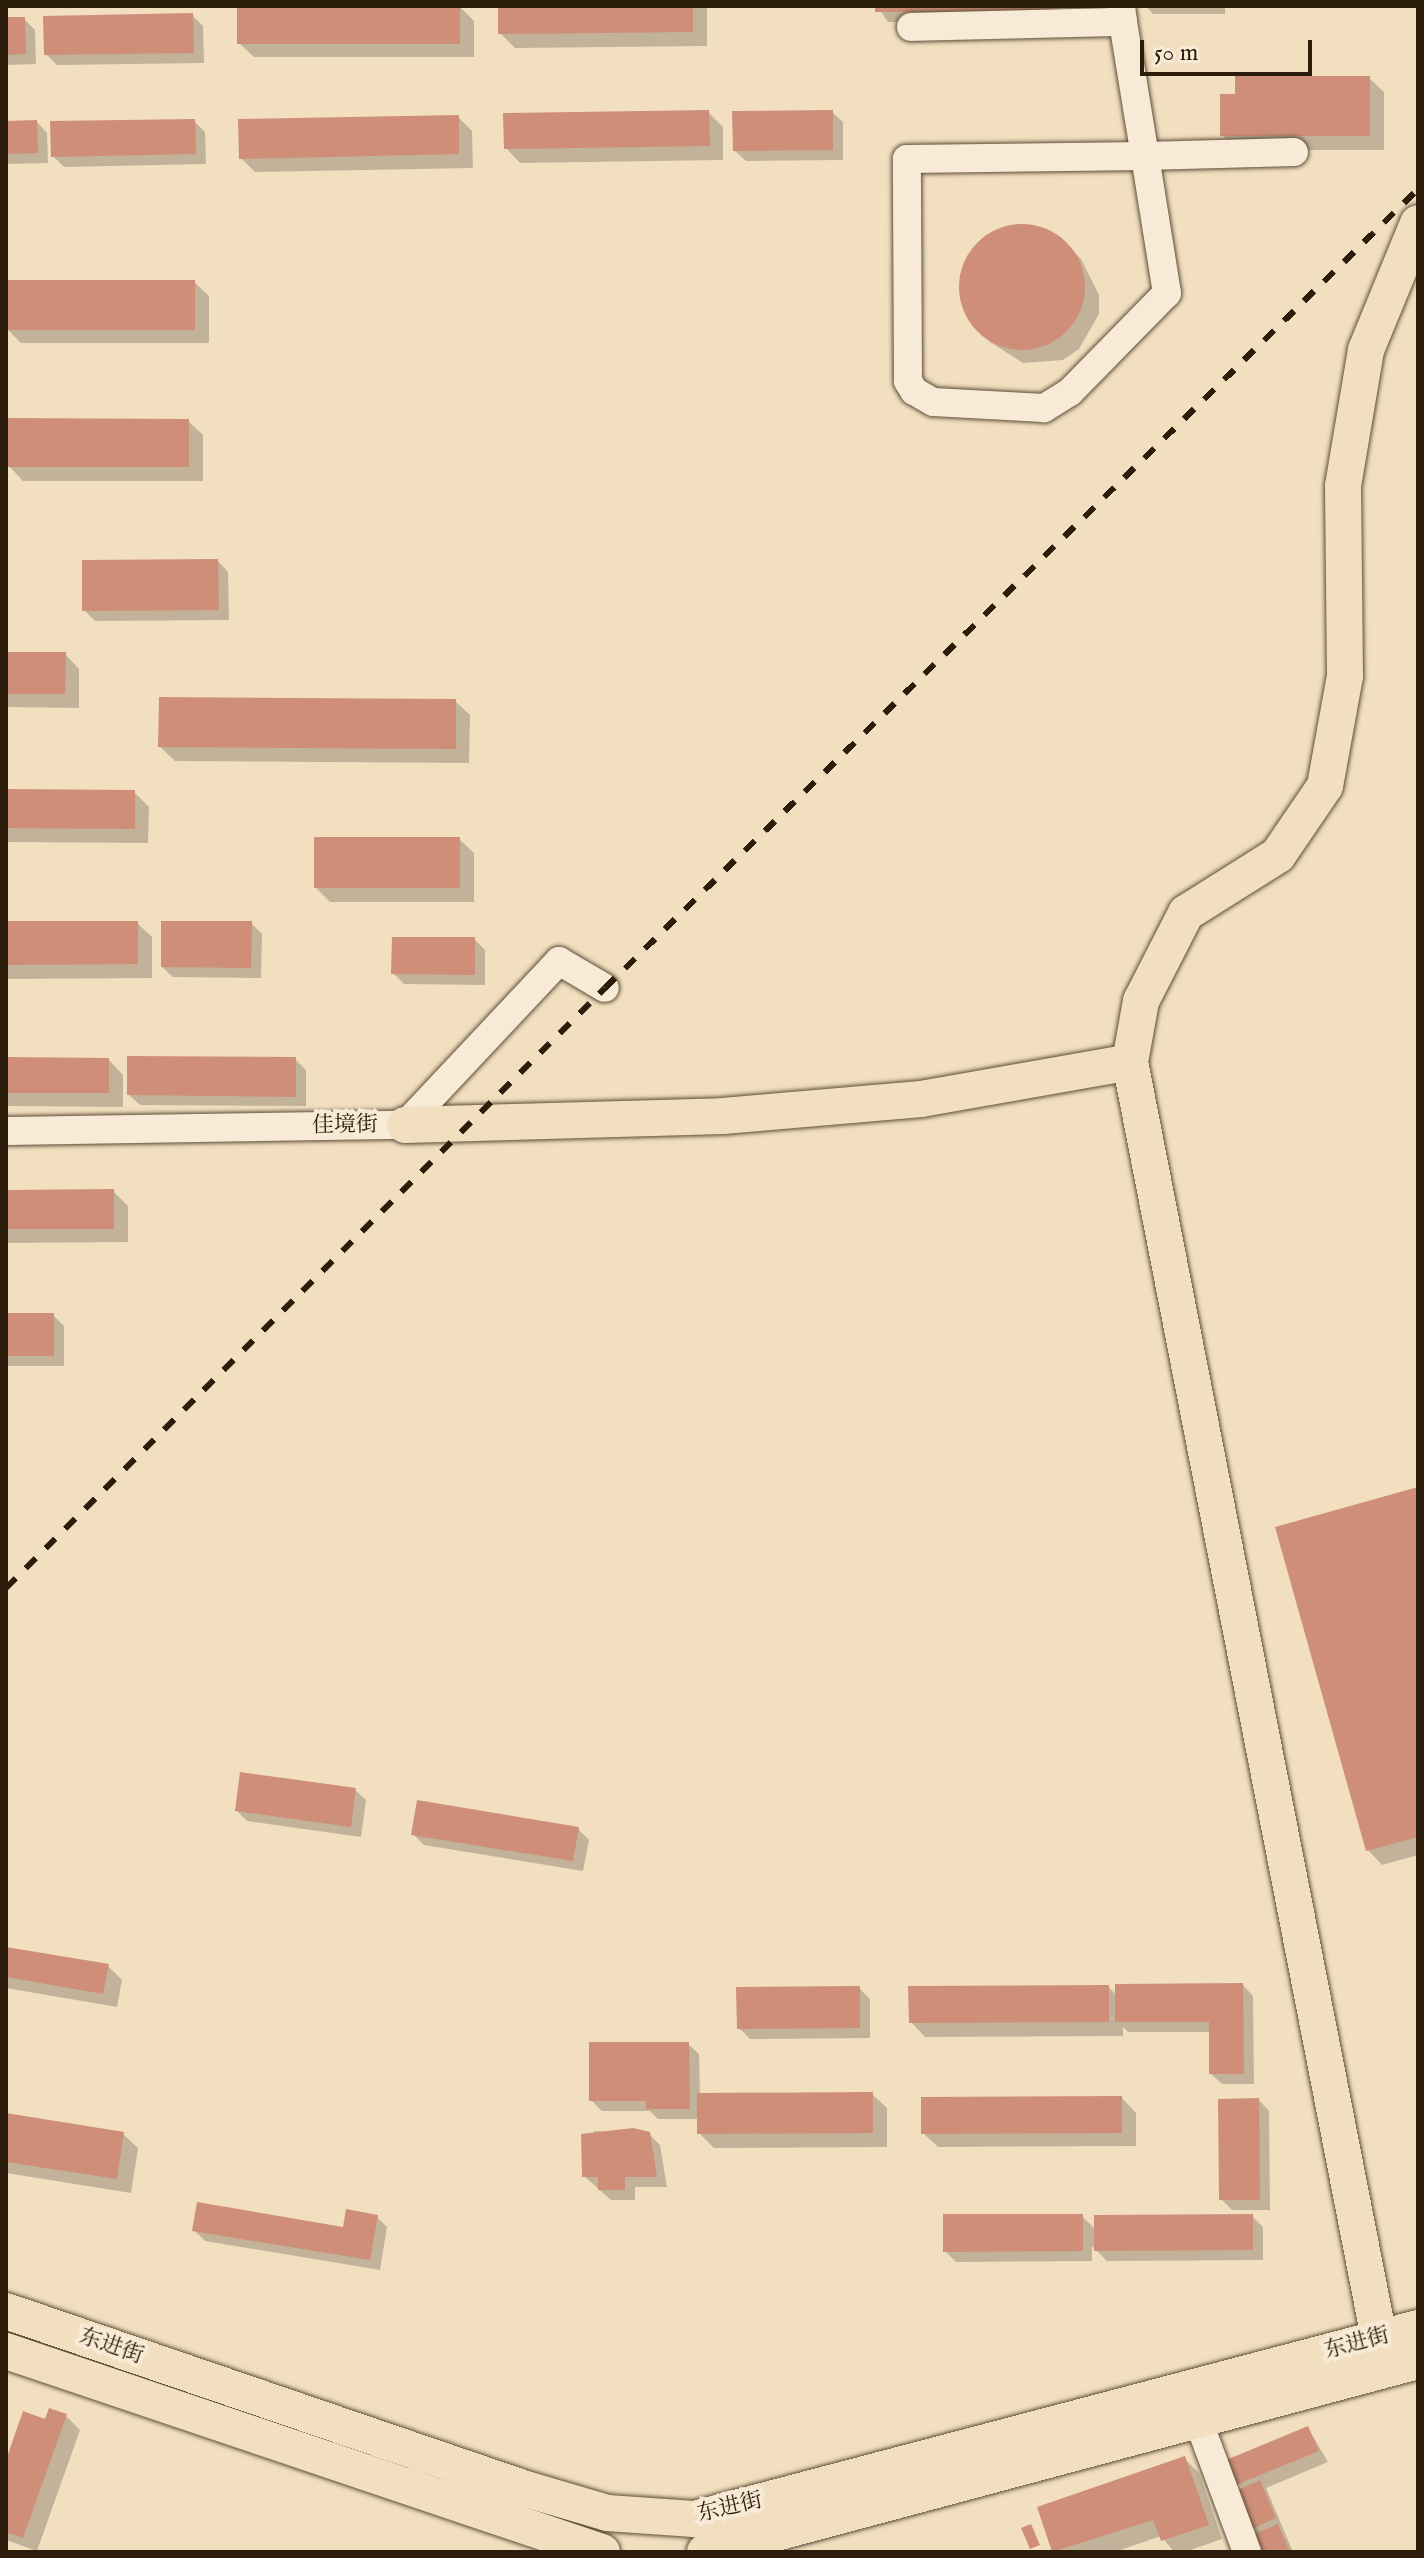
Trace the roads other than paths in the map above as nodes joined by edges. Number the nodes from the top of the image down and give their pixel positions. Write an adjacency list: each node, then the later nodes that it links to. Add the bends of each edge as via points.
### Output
1 (1122, 14): 2 (street); 4 (street)
2 (911, 27)
3 (1294, 152): 4 (street)
4 (1145, 156): 4 (street, via 1167,293 1070,392 1044,408 933,402 908,381 907,159)
5 (1418, 223): 7 (main road, via 1366,350 1346,471 1345,676 1325,786 1278,855 1186,913 1141,1001)
6 (605, 988): 8 (street, 佳境街, via 559,961)
7 (1130, 1062): 8 (main road, via 906,1100 723,1116); 12 (main road)
8 (405, 1125): 9 (street, 佳境街)
9 (6, 1131)
10 (6, 2311): 12 (main road, 东进街, via 553,2497 607,2513 694,2519)
11 (1418, 2328): 12 (main road, 东进街)
12 (1379, 2338)
13 (6, 2351): 16 (main road, 东进街)
14 (1418, 2361): 15 (main road, 东进街)
15 (1198, 2420): 17 (main road, 东进街); 18 (street)
16 (602, 2552)
17 (705, 2552)
18 (1247, 2552)

